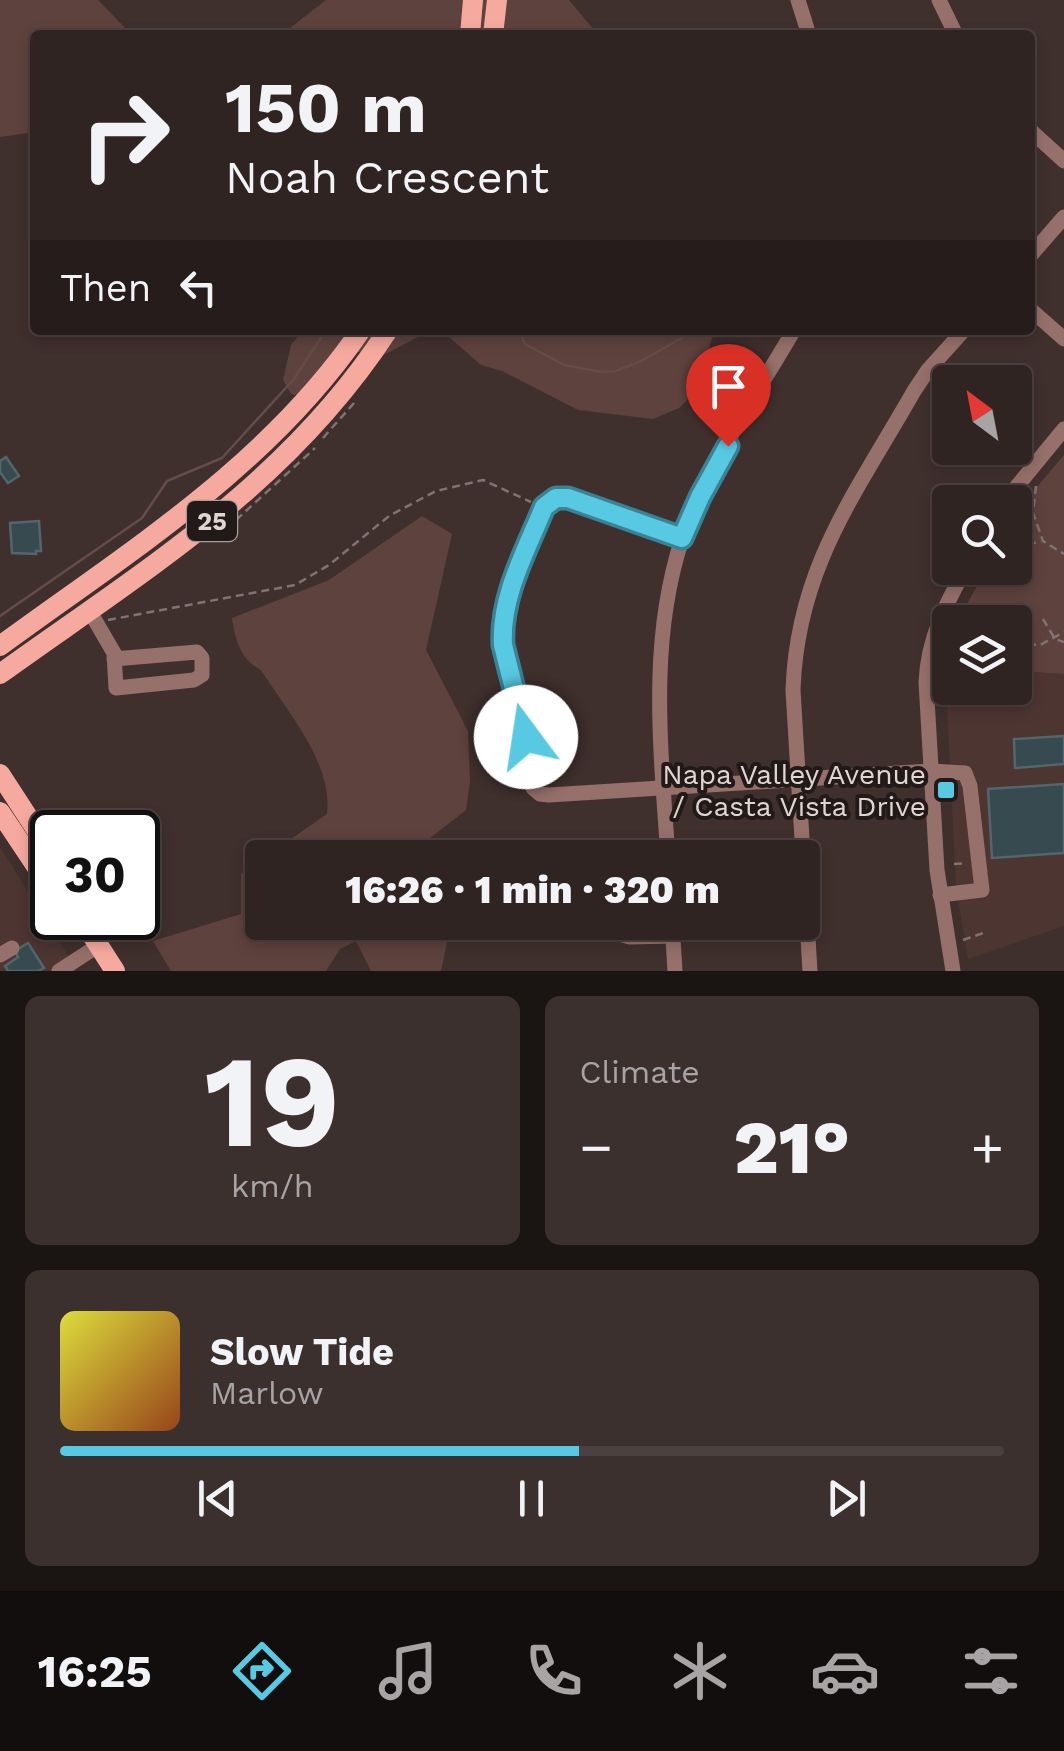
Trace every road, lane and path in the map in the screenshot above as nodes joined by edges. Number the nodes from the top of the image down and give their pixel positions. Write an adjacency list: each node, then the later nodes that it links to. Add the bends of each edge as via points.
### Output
1 (473, 0): 5 (main road)
2 (496, 0): 6 (main road)
3 (798, 0): 7 (street)
4 (939, 0): 8 (street)
5 (470, 30)
6 (493, 30)
7 (807, 30)
8 (954, 30)
9 (1035, 135): 10 (street)
10 (1064, 161)
11 (1064, 217): 12 (street)
12 (1035, 250)
13 (1035, 313): 14 (street)
14 (1061, 331)
15 (357, 335): 34 (main road, 25, via 295,414 232,476)
16 (384, 335): 28 (main road, 25, via 331,408 272,472)
17 (791, 335): 23 (street)
18 (960, 335): 39 (street, via 914,391 812,578 794,658)
19 (1064, 429): 20 (street)
20 (1018, 485)
21 (1036, 486): 24 (path, via 1033,513)
22 (536, 504): 28 (path, via 484,480 436,491 389,516 296,585)
23 (682, 538): 40 (street, via 660,646); 40 (street, via 568,498 548,501 502,630 533,788 549,795)
24 (1042, 542): 25 (path); 26 (path)
25 (1032, 543)
26 (1064, 554)
27 (957, 585): 37 (street, via 930,652)
28 (93, 616): 35 (street); 36 (main road, 25)
29 (1043, 618): 31 (path)
30 (1064, 632): 31 (path)
31 (1056, 639): 32 (path); 33 (path)
32 (1064, 642)
33 (1032, 645)
34 (0, 646)
35 (114, 659): 35 (street, via 116,688 202,675 197,652)
36 (0, 674)
37 (931, 771): 39 (street); 47 (street); 47 (street, via 965,773 982,890)
38 (0, 774): 42 (main road)
39 (798, 780): 40 (street); 56 (street)
40 (664, 788): 43 (street)
41 (0, 812): 44 (main road)
42 (30, 820)
43 (667, 840)
44 (30, 857)
45 (968, 863): 46 (path)
46 (954, 864)
47 (940, 895): 57 (street)
48 (983, 933): 51 (path)
49 (95, 940): 52 (main road)
50 (673, 940): 55 (street)
51 (963, 940)
52 (99, 946): 53 (street); 54 (main road)
53 (60, 971)
54 (115, 971)
55 (675, 971)
56 (810, 971)
57 (953, 971)

